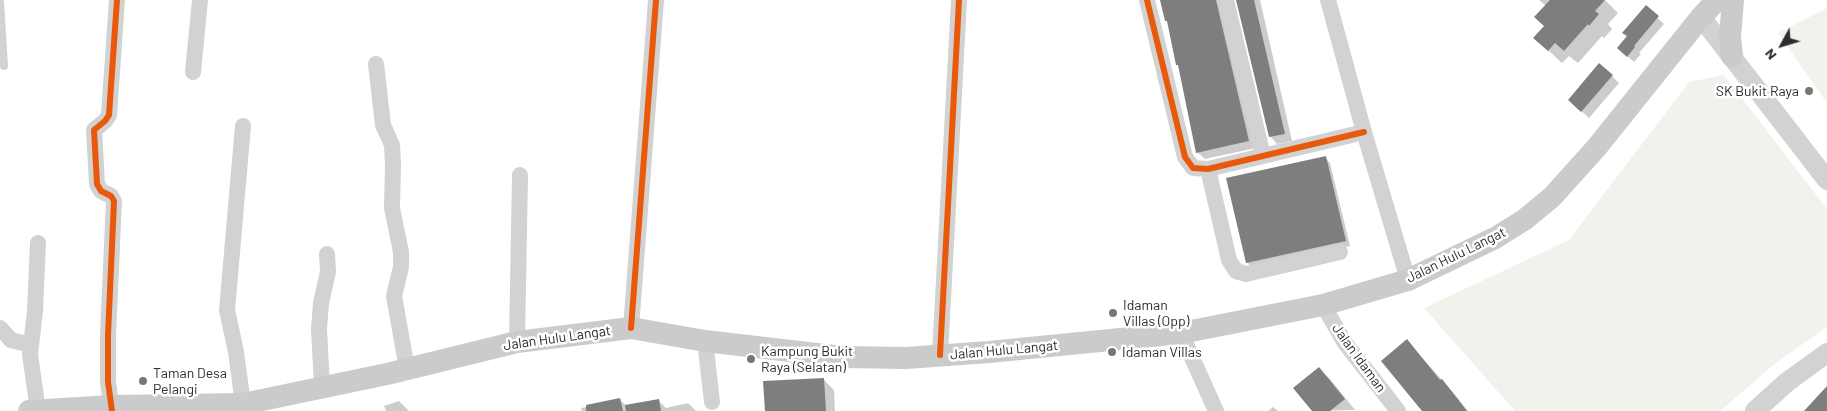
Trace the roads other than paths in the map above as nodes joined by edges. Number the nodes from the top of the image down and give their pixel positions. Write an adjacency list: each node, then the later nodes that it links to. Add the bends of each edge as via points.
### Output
1 (0, 0): 14 (lane)
2 (117, 0): 39 (street, via 109,115 94,130 97,184 114,201 108,335)
3 (200, 0): 15 (street)
4 (656, 0): 28 (street)
5 (959, 0): 34 (street)
6 (1147, 0): 19 (street, via 1185,157 1193,168)
7 (1226, 0): 18 (street)
8 (1328, 0): 17 (street)
9 (1717, 0): 11 (main road, Jalan Hulu Langat)
10 (1733, 0): 12 (main road)
11 (1701, 17): 12 (street); 25 (main road, Jalan Hulu Langat, via 1597,147 1552,197 1495,238)
12 (1732, 56): 21 (street)
13 (376, 64): 35 (street, via 383,124 392,145 392,208 401,252 394,296)
14 (4, 66)
15 (192, 72)
16 (243, 126): 38 (street, via 227,310)
17 (1364, 132): 18 (street); 25 (street)
18 (1263, 156): 19 (street)
19 (1208, 169): 23 (street, via 1229,260 1236,272 1246,274)
20 (520, 175): 31 (street)
21 (1827, 180)
22 (38, 243): 32 (street)
23 (1340, 252)
24 (327, 254): 36 (street, via 328,272 319,329)
25 (1408, 280): 26 (main road, Jalan Hulu Langat)
26 (1323, 304): 29 (main road, Jalan Hulu Langat); 43 (street, Jalan Idaman, via 1345,343)
27 (0, 328): 32 (street, via 11,340)
28 (631, 328): 30 (main road, Jalan Hulu Langat); 31 (main road, Jalan Hulu Langat)
29 (1181, 333): 34 (main road, Jalan Hulu Langat); 42 (street)
30 (705, 340): 34 (main road, Jalan Hulu Langat, via 842,357); 37 (street)
31 (517, 342): 35 (main road, Jalan Hulu Langat)
32 (31, 345): 41 (street)
33 (1827, 354): 44 (street, via 1787,382)
34 (940, 356)
35 (407, 369): 36 (main road, Jalan Hulu Langat)
36 (322, 387): 38 (main road, Jalan Hulu Langat)
37 (712, 402)
38 (252, 405): 39 (main road, Jalan Hulu Langat)
39 (111, 409): 41 (main road, Jalan Hulu Langat)
40 (29, 411): 41 (main road, Jalan Hulu Langat)
41 (38, 411)
42 (1216, 411)
43 (1398, 411)
44 (1755, 411)

